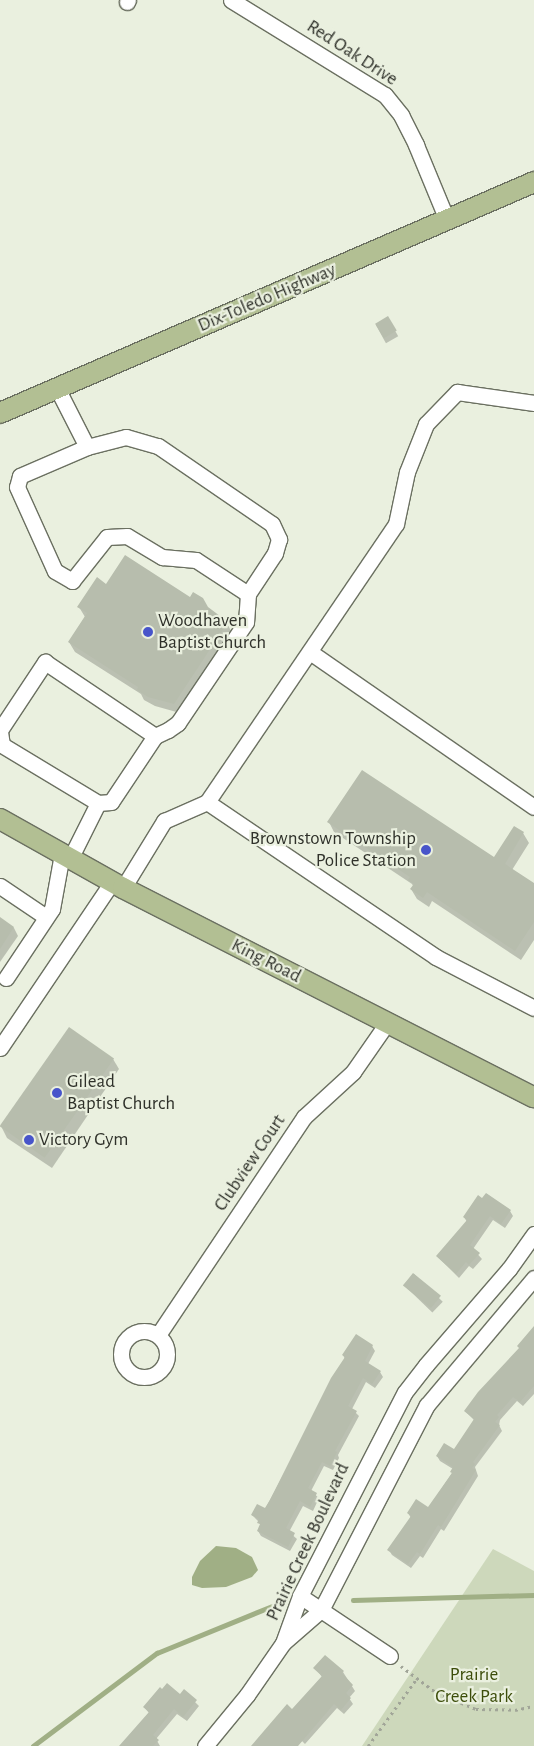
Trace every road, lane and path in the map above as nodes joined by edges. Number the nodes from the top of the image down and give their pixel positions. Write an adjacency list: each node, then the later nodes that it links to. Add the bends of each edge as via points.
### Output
1 (231, 0): 3 (street, Red Oak Drive, via 384,96 401,115)
2 (534, 182): 3 (main road, Dix-Toledo Highway)
3 (447, 220): 4 (main road, Dix-Toledo Highway)
4 (57, 388): 6 (main road, Dix-Toledo Highway); 7 (street)
5 (534, 403): 9 (street, via 457,392 426,424 407,472 396,524)
6 (0, 413)
7 (87, 447): 8 (street, via 126,437 158,446 272,524 279,539 275,553); 8 (street, via 20,476 16,486 56,571 72,581 107,536 127,536 162,557 196,560)
8 (248, 594): 11 (street, via 246,622 178,722)
9 (310, 652): 12 (street); 14 (street)
10 (0, 731): 11 (street, via 45,662); 13 (street, via 2,745)
11 (155, 736): 13 (street, via 111,802)
12 (207, 802): 17 (street, via 164,821); 21 (street, via 436,957)
13 (98, 803): 16 (street)
14 (534, 808)
15 (0, 819): 16 (main road, King Road)
16 (66, 856): 17 (main road, King Road); 19 (street, via 52,909)
17 (118, 885): 22 (main road, King Road); 23 (street)
18 (0, 886): 19 (street)
19 (46, 917): 20 (street)
20 (6, 978)
21 (534, 1008)
22 (387, 1023): 24 (main road, King Road); 28 (street, Clubview Court, via 353,1072 304,1117)
23 (0, 1048)
24 (534, 1097)
25 (534, 1234): 26 (street, Prairie Creek Boulevard)
26 (529, 1254): 29 (street, Prairie Creek Boulevard)
27 (534, 1278): 30 (street, Prairie Creek Boulevard)
28 (158, 1335)
29 (440, 1348): 30 (street); 31 (street, Prairie Creek Boulevard, via 405,1392)
30 (458, 1365): 32 (street, Prairie Creek Boulevard, via 427,1405)
31 (370, 1459): 32 (street, Prairie Creek Boulevard); 33 (street, Prairie Creek Boulevard)
32 (392, 1470): 34 (street, Prairie Creek Boulevard)
33 (300, 1596): 34 (street); 35 (street, Prairie Creek Boulevard)
34 (321, 1610): 35 (street, Prairie Creek Boulevard); 36 (street)
35 (283, 1642): 39 (street, Prairie Creek Boulevard, via 247,1695)
36 (395, 1660): 37 (path)
37 (417, 1678): 38 (path, via 437,1693 476,1709 515,1710); 40 (path)
38 (534, 1706)
39 (205, 1746)
40 (368, 1746)

